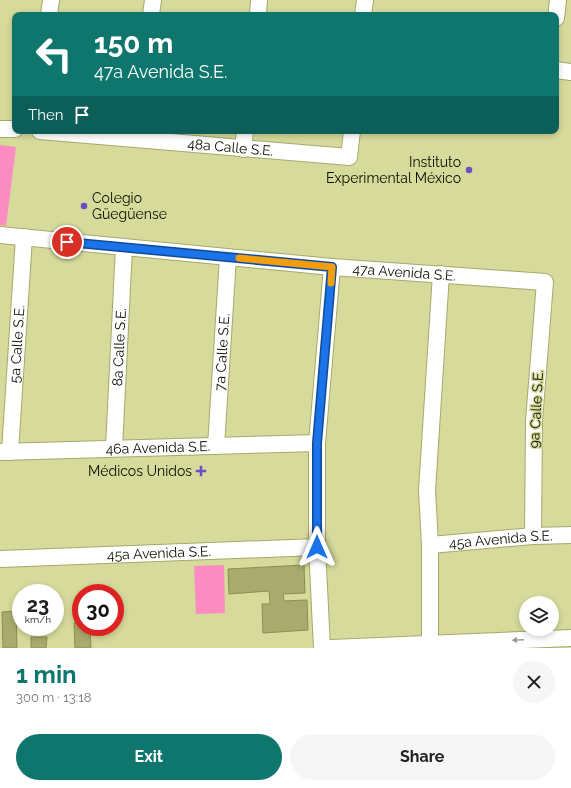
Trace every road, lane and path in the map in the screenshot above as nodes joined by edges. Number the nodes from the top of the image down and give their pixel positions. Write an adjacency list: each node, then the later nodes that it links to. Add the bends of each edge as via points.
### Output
1 (51, 0): 6 (street)
2 (153, 0): 7 (street)
3 (259, 0): 8 (street)
4 (365, 0): 9 (street)
5 (558, 0): 10 (street)
6 (49, 12)
7 (151, 12)
8 (258, 12)
9 (363, 12)
10 (557, 12)
11 (559, 70): 12 (street)
12 (571, 72)
13 (0, 128): 14 (street)
14 (12, 129)
15 (113, 134): 18 (street, 48a Calle S.E.)
16 (245, 134): 19 (street)
17 (352, 134): 19 (street, 48a Calle S.E., via 349,157)
18 (137, 135): 19 (street, 48a Calle S.E.)
19 (243, 149)
20 (0, 235): 21 (street, 47a Avenida S.E.)
21 (24, 238): 22 (street, 47a Avenida S.E.); 30 (street, 5a Calle S.E.)
22 (124, 247): 23 (street, 47a Avenida S.E.); 29 (street, 8a Calle S.E.)
23 (228, 257): 24 (street, 47a Avenida S.E.); 28 (street, 7a Calle S.E.)
24 (332, 267): 25 (street, 47a Avenida S.E.); 27 (street)
25 (441, 274): 26 (street, 47a Avenida S.E.); 33 (street, via 427,490)
26 (545, 282): 32 (street, 9a Calle S.E., via 534,422)
27 (317, 443): 28 (street, 46a Avenida S.E.); 34 (street)
28 (216, 446): 29 (street, 46a Avenida S.E.)
29 (114, 448): 30 (street, 46a Avenida S.E.)
30 (5, 452)
31 (571, 535): 32 (street, 45a Avenida S.E.)
32 (533, 536): 33 (street, 45a Avenida S.E.)
33 (430, 545): 37 (street)
34 (317, 547): 35 (street, 45a Avenida S.E.); 39 (street)
35 (0, 559)
36 (571, 638): 38 (street)
37 (430, 643): 38 (street, one-way to 37); 40 (street)
38 (545, 644)
39 (322, 648)
40 (331, 648)

